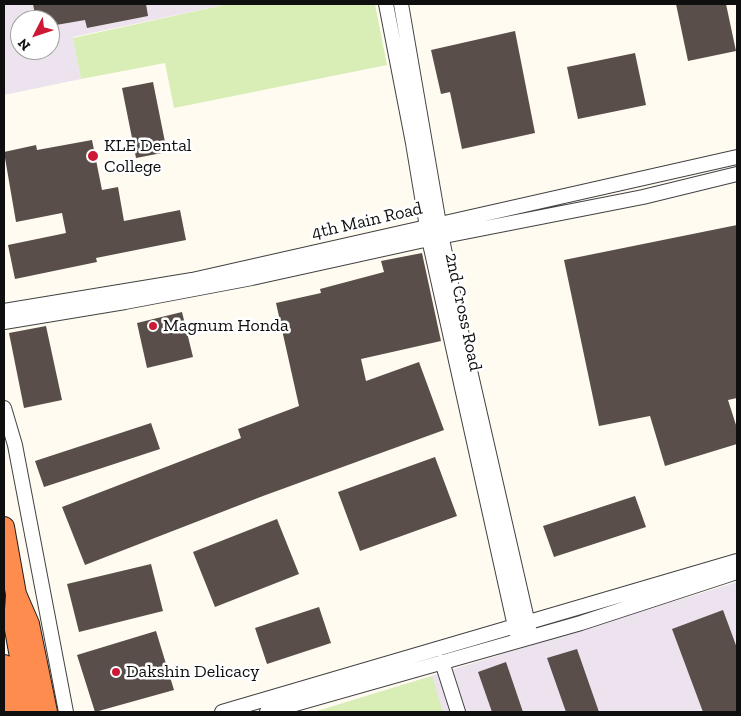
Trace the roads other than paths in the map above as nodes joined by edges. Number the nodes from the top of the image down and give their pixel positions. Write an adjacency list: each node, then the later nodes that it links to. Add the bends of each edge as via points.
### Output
1 (386, 4): 5 (street, 2nd Cross Road)
2 (401, 4): 5 (street, 2nd Cross Road)
3 (737, 157): 5 (street, 4th Main Road)
4 (737, 174): 5 (street, 4th Main Road, via 642,197)
5 (434, 232): 6 (street, 4th Main Road, via 192,280); 7 (street, via 135,300); 13 (street); 14 (street, 2nd Cross Road)
6 (4, 311)
7 (4, 322)
8 (4, 408): 20 (street, via 15,445)
9 (4, 528): 12 (highway)
10 (737, 561): 13 (street)
11 (737, 572): 14 (street, via 581,623)
12 (16, 594): 18 (highway, via 14,624); 19 (highway, via 29,624)
13 (528, 623): 14 (street)
14 (521, 634): 15 (street); 21 (street)
15 (442, 662): 22 (street); 23 (street)
16 (4, 665): 17 (highway)
17 (12, 712)
18 (30, 712)
19 (47, 712)
20 (66, 712)
21 (222, 712)
22 (267, 712)
23 (458, 712)

